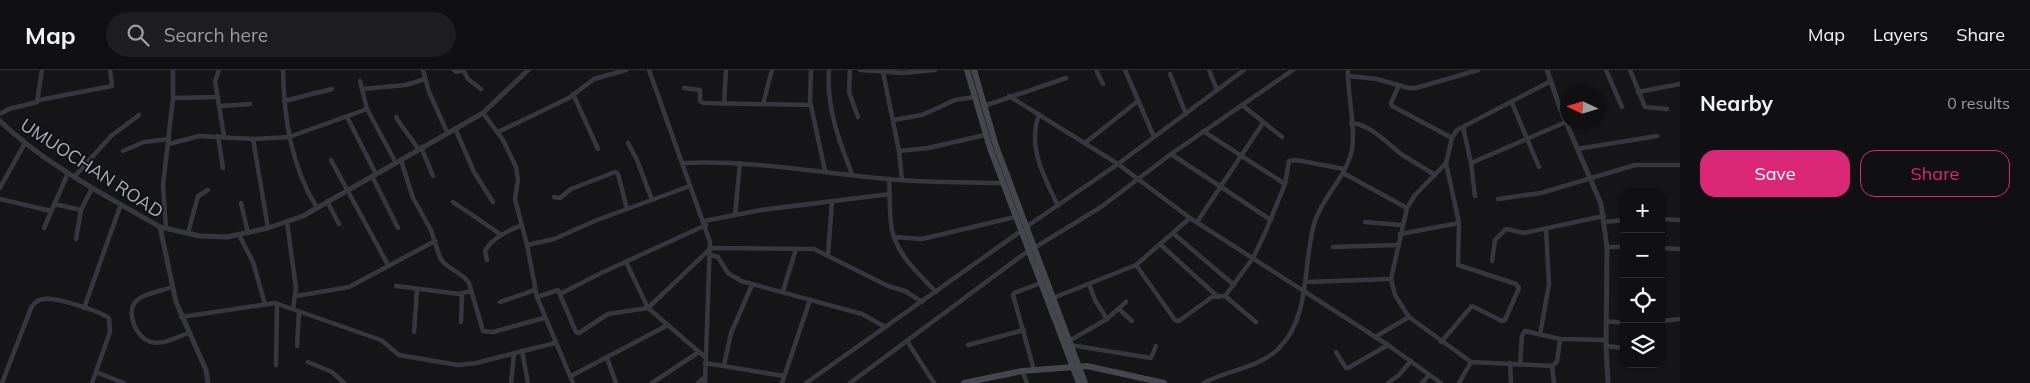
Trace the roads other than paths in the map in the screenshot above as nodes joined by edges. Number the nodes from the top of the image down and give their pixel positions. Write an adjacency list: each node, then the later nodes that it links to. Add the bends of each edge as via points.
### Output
1 (42, 70): 53 (street)
2 (110, 70): 53 (street, via 112,86)
3 (173, 70): 52 (street)
4 (218, 70): 50 (street, via 215,81)
5 (283, 70): 54 (street)
6 (423, 70): 36 (street)
7 (454, 70): 8 (street)
8 (463, 70): 45 (street, via 468,79)
9 (527, 70): 68 (street)
10 (626, 70): 30 (street)
11 (649, 70): 109 (street)
12 (726, 70): 58 (street)
13 (772, 70): 59 (street)
14 (811, 70): 60 (street)
15 (829, 70): 120 (street, via 834,123)
16 (850, 70): 75 (street, via 849,92)
17 (860, 70): 31 (street)
18 (935, 70): 32 (street)
19 (973, 70): 51 (main road); 63 (main road)
20 (1096, 70): 39 (street)
21 (1125, 70): 55 (street)
22 (1209, 70): 46 (street)
23 (1244, 70): 46 (street)
24 (1293, 70): 61 (street)
25 (1348, 70): 34 (street)
26 (1478, 70): 41 (street, via 1424,86 1408,88)
27 (1548, 70): 38 (street)
28 (1606, 70): 65 (street)
29 (1630, 70): 47 (street)
30 (610, 72): 48 (street)
31 (883, 72): 32 (street); 76 (street)
32 (903, 72)
33 (1170, 74): 71 (street)
34 (1348, 76): 41 (street, via 1377,78); 79 (street)
35 (1066, 78): 49 (street)
36 (425, 79): 44 (street, via 406,85); 85 (street)
37 (360, 80): 44 (street)
38 (1551, 82): 56 (street); 64 (street)
39 (1103, 84)
40 (1680, 84): 47 (street)
41 (1399, 85): 93 (street, via 1392,106)
42 (684, 88): 58 (street, via 700,90 702,102)
43 (332, 89): 54 (street)
44 (362, 89): 66 (street)
45 (481, 89)
46 (1217, 90): 71 (street)
47 (1638, 92): 67 (street, via 1645,107)
48 (573, 94): 86 (street); 101 (street)
49 (1009, 96): 63 (street); 70 (street)
50 (218, 97): 52 (street); 62 (street)
51 (975, 97): 76 (street, via 955,100 922,115); 87 (main road)
52 (173, 98): 96 (street)
53 (39, 100): 69 (street)
54 (284, 101): 90 (street)
55 (1138, 101): 91 (street); 99 (street)
56 (1512, 103): 81 (street); 95 (street)
57 (250, 104): 62 (street)
58 (724, 104): 59 (street)
59 (764, 104): 60 (street)
60 (811, 105): 117 (street)
61 (1242, 105): 78 (street); 84 (street)
62 (220, 106): 88 (street)
63 (984, 106): 176 (main road)
64 (1560, 106)
65 (1622, 107)
66 (367, 109): 73 (street); 108 (street)
67 (1667, 109)
68 (484, 113): 82 (street); 86 (street)
69 (0, 114)
70 (1039, 114): 99 (street); 150 (street, via 1034,150)
71 (1186, 114): 91 (street)
72 (138, 115): 124 (street, via 111,136)
73 (347, 117): 90 (street); 121 (street)
74 (396, 117): 100 (street)
75 (858, 117)
76 (893, 120): 104 (street)
77 (0, 121): 97 (street, UMUOCHAN ROAD)
78 (1263, 123): 92 (street); 106 (street)
79 (1351, 123): 118 (street, via 1351,153); 122 (street, via 1375,133)
80 (1560, 125): 95 (street)
81 (1462, 127): 93 (street); 112 (street)
82 (454, 128): 85 (street); 145 (street, via 474,172)
83 (1569, 130): 102 (street)
84 (1203, 131): 105 (street); 106 (street)
85 (447, 132): 100 (street)
86 (498, 132): 170 (street, via 516,167 515,199)
87 (986, 135): 104 (street); 129 (main road)
88 (221, 136): 94 (street); 96 (street); 116 (street)
89 (1657, 136): 102 (street)
90 (289, 137): 94 (street); 151 (street, via 296,166)
91 (1154, 137): 113 (street)
92 (1282, 137)
93 (1452, 138): 111 (street)
94 (253, 139): 174 (street)
95 (1526, 139): 112 (street); 115 (street)
96 (169, 142): 103 (street, via 136,144); 173 (street, via 163,184)
97 (25, 143): 119 (street, UMUOCHAN ROAD); 133 (street)
98 (628, 143): 142 (street)
99 (1085, 143): 113 (street)
100 (420, 148): 108 (street); 123 (street)
101 (598, 149)
102 (1577, 149): 126 (street)
103 (123, 151)
104 (899, 151): 127 (street)
105 (1171, 154): 128 (street); 132 (street)
106 (1240, 157): 130 (street); 132 (street)
107 (331, 160): 136 (street)
108 (398, 161): 121 (street); 186 (street)
109 (683, 163): 110 (street); 131 (street)
110 (740, 163): 117 (street); 156 (street)
111 (1446, 163): 122 (street); 168 (street)
112 (1472, 163): 138 (street)
113 (1118, 164): 128 (street); 150 (street)
114 (1680, 165): 126 (street, via 1635,165)
115 (1539, 167)
116 (223, 168)
117 (825, 171): 120 (street)
118 (1344, 171): 130 (street, via 1291,160); 152 (street); 207 (street, via 1315,220)
119 (68, 173): 124 (street, UMUOCHAN ROAD); 148 (street)
120 (852, 174): 125 (street)
121 (374, 175): 136 (street); 175 (street)
122 (1435, 175): 152 (street)
123 (433, 176)
124 (74, 177): 134 (street, UMUOCHAN ROAD)
125 (888, 179): 127 (street); 137 (street)
126 (1590, 179): 141 (street, via 1541,193); 159 (street)
127 (902, 180): 129 (street)
128 (1137, 180): 158 (street); 197 (street)
129 (1002, 183): 157 (main road)
130 (1285, 184): 161 (street)
131 (690, 186): 142 (street); 167 (street)
132 (1220, 187): 161 (street); 165 (street)
133 (0, 188)
134 (92, 188): 149 (street, UMUOCHAN ROAD); 154 (street)
135 (208, 190): 178 (street, via 198,196)
136 (346, 191): 143 (street); 204 (street)
137 (890, 194): 146 (street); 184 (street)
138 (1474, 196)
139 (554, 197): 153 (street, via 560,198 571,189 615,172)
140 (0, 199): 155 (street)
141 (1498, 199)
142 (652, 200): 153 (street)
143 (327, 201): 151 (street); 169 (street)
144 (453, 202): 180 (street)
145 (493, 202)
146 (832, 202): 156 (street); 198 (street)
147 (241, 203): 179 (street)
148 (54, 204): 154 (street); 155 (street)
149 (121, 204): 173 (street, UMUOCHAN ROAD); 233 (street)
150 (1058, 206): 176 (street)
151 (317, 208): 164 (street)
152 (1407, 208): 171 (street)
153 (627, 209): 187 (street, via 554,239)
154 (81, 210): 185 (street)
155 (52, 211): 172 (street)
156 (735, 215): 167 (street)
157 (1015, 217): 176 (main road); 184 (street, via 922,239)
158 (1190, 218): 165 (street); 181 (street)
159 (1604, 219): 162 (street); 177 (street); 191 (street)
160 (1665, 219): 163 (street)
161 (1271, 220): 200 (street)
162 (1620, 220)
163 (1680, 220)
164 (287, 222): 174 (street); 222 (street)
165 (1197, 222): 200 (street)
166 (1364, 222): 171 (street)
167 (705, 223): 193 (street); 203 (street)
168 (1459, 223): 182 (street); 259 (street, via 1458,265 1516,284 1519,290 1505,320 1472,306)
169 (339, 224)
170 (522, 225): 180 (street); 187 (street)
171 (1401, 226): 182 (street)
172 (44, 228)
173 (163, 228): 178 (street); 213 (street, UMUOCHAN ROAD)
174 (268, 228): 179 (street)
175 (398, 228)
176 (1023, 229): 197 (main road); 218 (street)
177 (1546, 229): 202 (street, via 1524,234 1506,229 1495,240); 254 (street, via 1549,284)
178 (188, 233): 183 (street, via 221,238)
179 (248, 233): 183 (street)
180 (500, 234): 201 (street, via 485,251)
181 (1174, 234): 188 (street); 211 (street)
182 (1400, 234): 189 (street)
183 (239, 235): 231 (street, via 253,262)
184 (894, 238): 218 (street, via 906,260)
185 (76, 239)
186 (435, 241): 204 (street); 216 (street, via 442,262 465,278)
187 (528, 245): 215 (street)
188 (1161, 245): 205 (street); 225 (street)
189 (1397, 245): 190 (street); 206 (street)
190 (1333, 247)
191 (1607, 247): 192 (street); 244 (street)
192 (1620, 247)
193 (711, 248): 195 (street); 199 (street); 234 (street)
194 (1665, 248): 196 (street)
195 (796, 249): 198 (street, via 814,249); 217 (street)
196 (1680, 249)
197 (1031, 250): 208 (main road); 226 (main road); 258 (street)
198 (828, 254): 229 (street)
199 (711, 255): 210 (street, via 720,258 728,273 736,279); 272 (street)
200 (1253, 258): 211 (street); 219 (street)
201 (488, 260)
202 (1492, 261)
203 (626, 262): 221 (street); 234 (street)
204 (388, 265): 222 (street, via 349,287)
205 (1136, 266): 209 (street); 225 (street, via 1177,321 1212,297)
206 (1391, 279): 207 (street); 239 (street, via 1395,295)
207 (1306, 282): 219 (street)
208 (1041, 283): 251 (street, via 1013,294); 283 (main road)
209 (1089, 284): 226 (street); 241 (street)
210 (752, 285): 217 (street); 281 (street, via 731,333)
211 (1234, 285): 223 (street)
212 (396, 286): 214 (street)
213 (172, 287): 238 (street, UMUOCHAN ROAD); 253 (street, via 138,299 132,307 132,320 140,336 152,342 163,342)
214 (417, 289): 220 (street); 252 (street)
215 (535, 290): 224 (street); 228 (street)
216 (471, 291): 220 (street); 240 (street, via 486,332)
217 (782, 291): 227 (street)
218 (936, 292): 229 (street)
219 (1304, 292): 255 (street); 312 (street, via 1288,338 1278,349 1263,360)
220 (462, 294): 246 (street)
221 (560, 294): 224 (street, via 554,290); 234 (street, via 577,333 608,314)
222 (296, 296): 235 (street)
223 (1225, 296): 225 (street); 247 (street)
224 (537, 297): 240 (street)
225 (1218, 297)
226 (1053, 298): 261 (main road)
227 (810, 300): 250 (street, via 868,316); 289 (street)
228 (500, 302)
229 (922, 302): 250 (street)
230 (1126, 302): 236 (street)
231 (265, 304): 232 (street); 238 (street)
232 (277, 304): 235 (street); 280 (street)
233 (84, 308): 286 (street, via 105,315 110,321 110,332); 293 (street, via 50,299 34,304)
234 (648, 308): 249 (street)
235 (293, 309): 237 (street)
236 (1119, 309): 241 (street); 243 (street)
237 (299, 312): 264 (street); 271 (street, via 381,340 396,354 406,357 466,365)
238 (181, 316): 253 (street, UMUOCHAN ROAD)
239 (1409, 316): 255 (street); 259 (street)
240 (544, 318): 260 (street)
241 (1107, 319): 261 (street)
242 (1680, 319): 245 (street)
243 (1132, 321)
244 (1606, 321): 248 (street); 257 (street)
245 (1665, 321)
246 (461, 322)
247 (1256, 322)
248 (1620, 323)
249 (668, 325): 269 (street); 273 (street)
250 (885, 328): 304 (street)
251 (1024, 330): 262 (street); 284 (street)
252 (414, 332)
253 (188, 333): 292 (street, UMUOCHAN ROAD)
254 (1540, 335): 256 (street); 279 (street, via 1523,333)
255 (1375, 337): 263 (street)
256 (1560, 340): 257 (street); 282 (street, via 1557,362)
257 (1606, 340): 266 (street)
258 (908, 341): 305 (street); 306 (street)
259 (1442, 342): 276 (street)
260 (555, 343): 268 (street); 288 (street)
261 (1070, 343): 265 (street, via 1148,358 1153,357); 283 (main road)
262 (968, 345)
263 (1388, 345): 270 (street, via 1348,368); 275 (street)
264 (297, 346)
265 (1156, 346)
266 (1606, 346): 267 (street); 319 (street)
267 (1620, 348)
268 (522, 351): 271 (street); 298 (street)
269 (699, 352): 272 (street); 301 (street)
270 (1336, 352)
271 (514, 353): 297 (street)
272 (705, 357): 277 (street)
273 (607, 358): 288 (street); 300 (street)
274 (308, 362): 296 (street, via 332,372)
275 (1411, 362): 287 (street); 313 (street)
276 (1471, 362): 278 (street); 316 (street)
277 (705, 363): 281 (street); 290 (street)
278 (1510, 363): 279 (street); 317 (street)
279 (1520, 363): 282 (street)
280 (276, 365)
281 (724, 365): 289 (street)
282 (1552, 366): 318 (street)
283 (1076, 367): 284 (main road); 309 (main road); 310 (main road); 311 (main road, via 1100,367)
284 (1034, 370): 285 (main road)
285 (1022, 371): 291 (main road); 308 (street)
286 (96, 372): 294 (street); 295 (street)
287 (1429, 375): 314 (street); 315 (street)
288 (571, 376): 299 (street)
289 (784, 376): 303 (street)
290 (705, 380): 302 (street)
291 (977, 381): 307 (main road)
292 (210, 382)
293 (2, 383)
294 (92, 383)
295 (124, 383)
296 (344, 383)
297 (511, 383)
298 (528, 383)
299 (573, 383)
300 (616, 383)
301 (652, 383)
302 (698, 383)
303 (782, 383)
304 (806, 383)
305 (850, 383)
306 (934, 383)
307 (964, 383)
308 (1027, 383)
309 (1079, 383)
310 (1085, 383)
311 (1164, 383)
312 (1204, 383)
313 (1388, 383)
314 (1422, 383)
315 (1441, 383)
316 (1459, 383)
317 (1511, 383)
318 (1554, 383)
319 (1608, 383)

